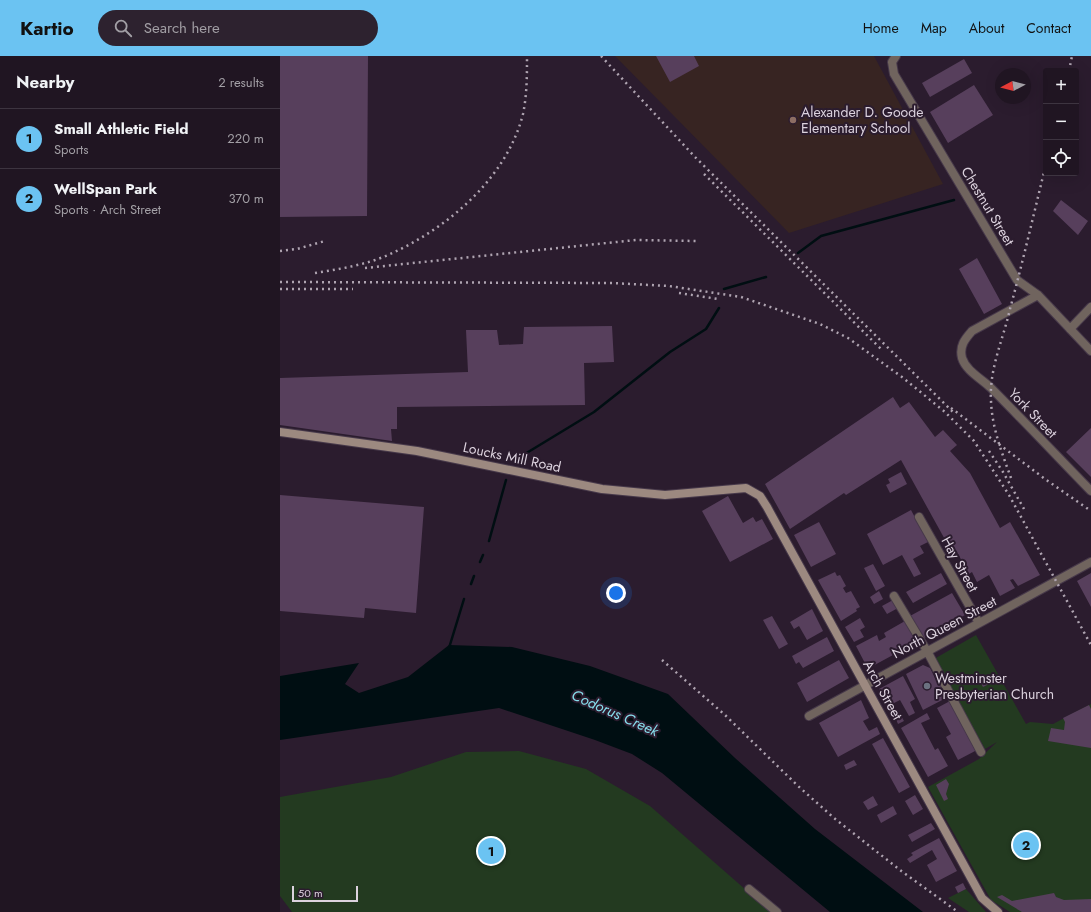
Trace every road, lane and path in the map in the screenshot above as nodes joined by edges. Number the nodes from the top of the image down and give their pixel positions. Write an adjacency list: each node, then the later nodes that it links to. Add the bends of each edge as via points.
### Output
1 (896, 56): 2 (street, Chestnut Street, via 892,62 894,74 1017,280)
2 (1038, 295): 4 (street, Chestnut Street); 8 (street, York Street, via 972,331 964,340 961,350 965,365 991,388)
3 (1091, 307): 4 (street)
4 (1070, 329): 5 (street, Chestnut Street)
5 (1091, 351)
6 (280, 432): 7 (street, Loucks Mill Road, via 417,451 602,489 665,495)
7 (740, 487): 14 (street, Arch Street, via 752,490 760,496 767,507)
8 (1091, 491)
9 (919, 517): 12 (street, Hay Street)
10 (1091, 562): 12 (street, North Queen Street)
11 (894, 596): 13 (street)
12 (979, 623): 13 (street, North Queen Street)
13 (927, 652): 14 (street, North Queen Street); 16 (street)
14 (865, 685): 15 (street, North Queen Street); 19 (street, Arch Street, via 982,898)
15 (809, 716)
16 (981, 752)
17 (749, 888): 18 (street)
18 (777, 912)
19 (998, 912)

